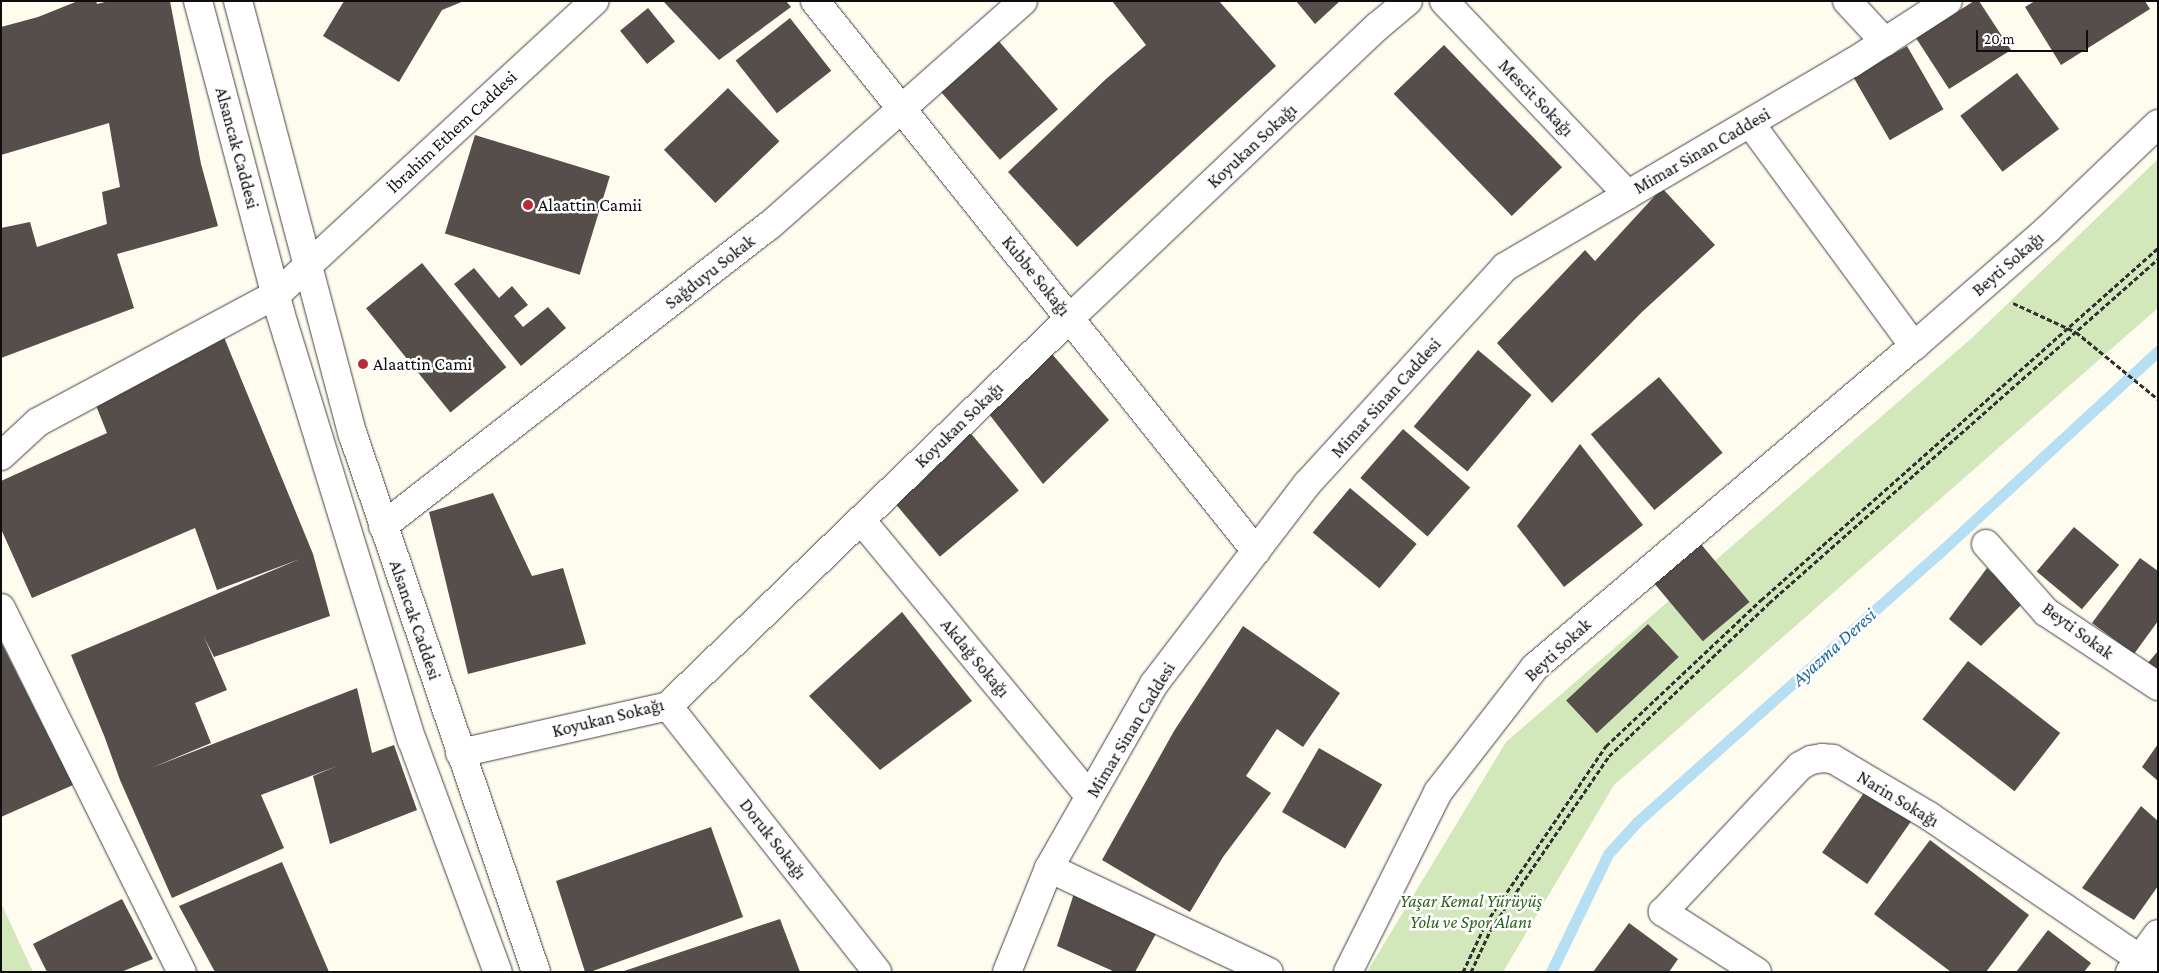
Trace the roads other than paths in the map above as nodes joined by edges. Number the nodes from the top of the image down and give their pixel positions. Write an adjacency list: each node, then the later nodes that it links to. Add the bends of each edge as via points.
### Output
1 (198, 1): 16 (street, Alsancak Caddesi)
2 (238, 1): 15 (street, Alsancak Caddesi)
3 (595, 1): 15 (street, İbrahim Ethem Caddesi)
4 (815, 1): 11 (street, Kubbe Sokağı)
5 (1023, 1): 11 (street, Sağduyu Sokak)
6 (1408, 1): 17 (street, Koyukan Sokağı)
7 (1444, 1): 14 (street, Mescit Sokağı)
8 (1847, 1): 10 (street)
9 (1948, 1): 10 (street, Mimar Sinan Caddesi)
10 (1885, 42): 12 (street, Mimar Sinan Caddesi)
11 (902, 108): 17 (street, Kubbe Sokağı); 22 (street, Sağduyu Sokak, via 769,226)
12 (1750, 123): 14 (street, Mimar Sinan Caddesi); 18 (street)
13 (2158, 124): 18 (street, Beyti Sokağı, via 2048,229)
14 (1628, 195): 24 (street, Mimar Sinan Caddesi, via 1505,267 1307,484)
15 (309, 264): 16 (street); 22 (street, Alsancak Caddesi, via 353,435)
16 (276, 294): 20 (street, via 38,422); 34 (street, Alsancak Caddesi, via 412,740)
17 (1070, 318): 21 (street, Koyukan Sokağı); 24 (street, Kubbe Sokağı)
18 (1914, 346): 19 (street, Beyti Sokağı)
19 (1854, 398): 39 (street, Beyti Sokak, via 1534,667 1438,792)
20 (1, 456)
21 (861, 520): 27 (street, Koyukan Sokağı); 29 (street, Akdağ Sokağı)
22 (383, 526): 28 (street, Alsancak Caddesi)
23 (1986, 544): 26 (street, Beyti Sokak, via 2046,612)
24 (1256, 551): 29 (street, Mimar Sinan Caddesi, via 1154,684)
25 (1, 608): 33 (street)
26 (2158, 686)
27 (668, 706): 28 (street, Koyukan Sokağı); 36 (street, Doruk Sokağı)
28 (460, 753): 35 (street, Alsancak Caddesi)
29 (1090, 796): 30 (street, Mimar Sinan Caddesi)
30 (1049, 868): 37 (street, Mimar Sinan Caddesi); 38 (street)
31 (2158, 934): 32 (street)
32 (2142, 967): 40 (street, Narin Sokağı, via 1929,816 1833,760 1822,758 1800,766 1663,912)
33 (182, 972)
34 (498, 972)
35 (536, 972)
36 (877, 972)
37 (1007, 972)
38 (1269, 972)
39 (1348, 972)
40 (1757, 972)

